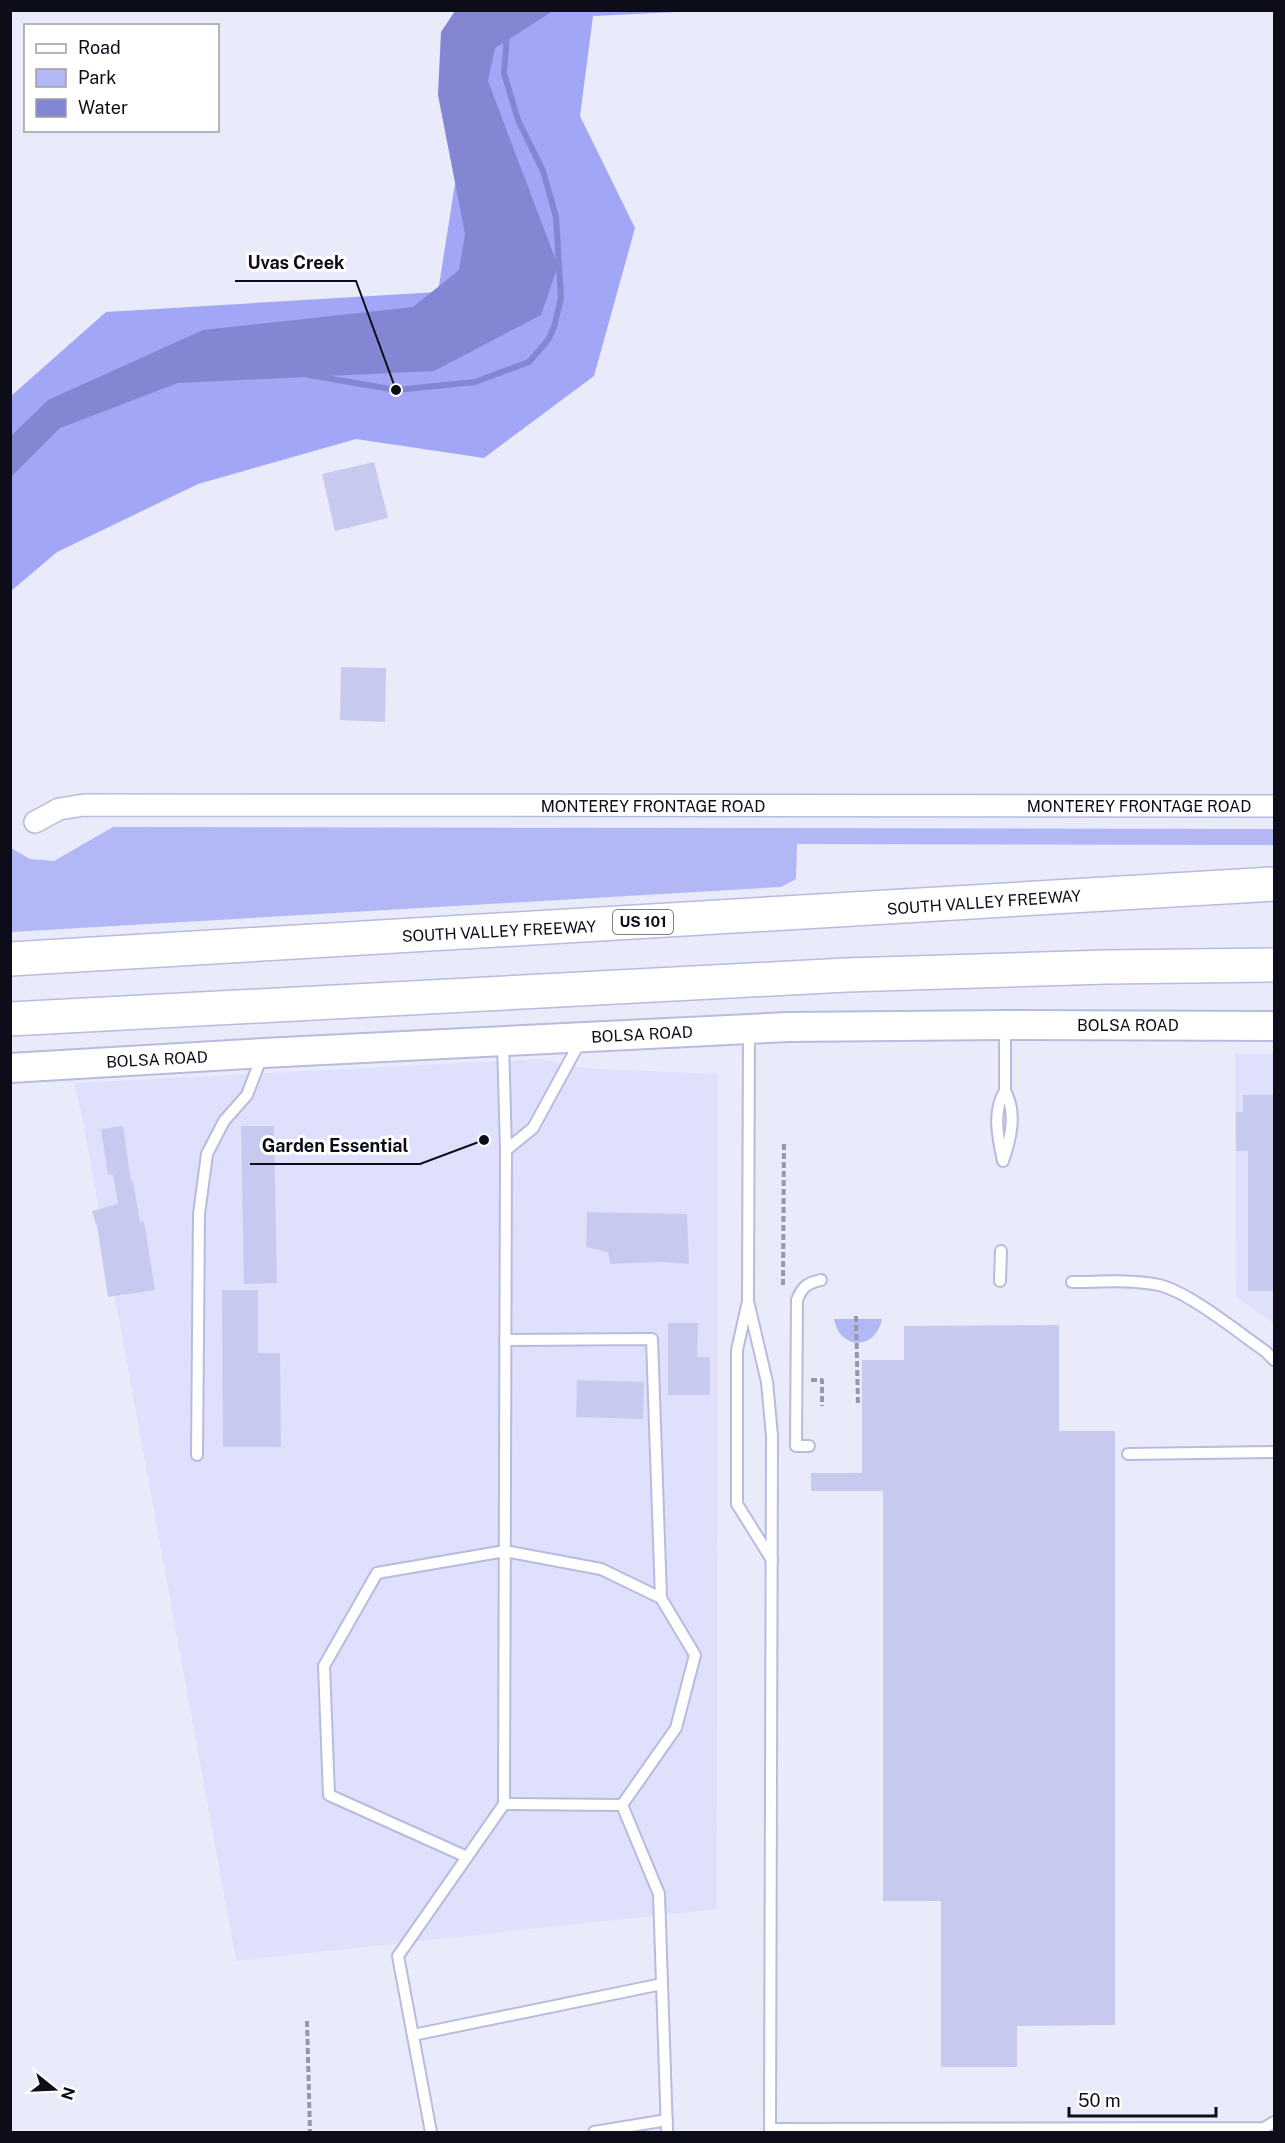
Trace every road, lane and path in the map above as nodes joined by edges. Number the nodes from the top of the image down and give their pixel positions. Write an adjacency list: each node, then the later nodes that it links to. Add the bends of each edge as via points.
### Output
1 (1275, 806): 2 (street, MONTEREY FRONTAGE ROAD, via 84,805 59,809)
2 (35, 822)
3 (1275, 884): 4 (highway, SOUTH VALLEY FREEWAY / US 101)
4 (10, 958)
5 (1275, 965): 6 (highway, via 836,975)
6 (10, 1019)
7 (1005, 1025): 8 (main road, BOLSA ROAD); 9 (main road, BOLSA ROAD); 14 (lane)
8 (1275, 1026)
9 (749, 1029): 10 (main road, BOLSA ROAD); 22 (lane)
10 (583, 1037): 11 (main road, BOLSA ROAD); 16 (lane, via 533,1128)
11 (503, 1042): 12 (main road, BOLSA ROAD); 16 (lane)
12 (264, 1053): 13 (main road, BOLSA ROAD); 32 (lane, via 247,1095 224,1121 207,1154 200,1214)
13 (10, 1068)
14 (1005, 1091): 14 (lane, via 998,1102 998,1138 1004,1161 1011,1138 1011,1102)
15 (784, 1144): 21 (path)
16 (506, 1150): 24 (lane)
17 (1001, 1251): 19 (lane)
18 (821, 1280): 29 (lane, via 810,1282 797,1300 796,1446)
19 (1000, 1281)
20 (1072, 1282): 25 (lane, via 1160,1285 1178,1292)
21 (783, 1285)
22 (748, 1301): 34 (lane, via 766,1382 772,1436); 34 (lane, via 737,1350 737,1504)
23 (856, 1316): 28 (path)
24 (505, 1340): 33 (lane); 35 (lane, via 652,1339)
25 (1275, 1360)
26 (811, 1380): 27 (path, via 822,1380)
27 (822, 1406)
28 (858, 1406)
29 (809, 1446)
30 (1275, 1452): 31 (lane)
31 (1128, 1454)
32 (197, 1455)
33 (506, 1551): 35 (lane, via 601,1569); 36 (lane); 38 (lane, via 377,1574 324,1666 329,1795)
34 (772, 1560): 44 (lane)
35 (661, 1598): 37 (lane, via 695,1655 676,1728)
36 (504, 1804): 37 (lane); 38 (lane)
37 (622, 1805): 39 (lane, via 659,1894)
38 (467, 1857): 41 (lane, via 398,1956)
39 (662, 1984): 41 (lane); 42 (lane)
40 (307, 2021): 46 (path)
41 (413, 2035): 47 (lane)
42 (667, 2120): 48 (lane); 49 (lane)
43 (1275, 2122): 45 (lane, via 1264,2128)
44 (770, 2131): 45 (lane)
45 (957, 2131)
46 (310, 2133)
47 (431, 2133)
48 (594, 2133)
49 (667, 2133)

